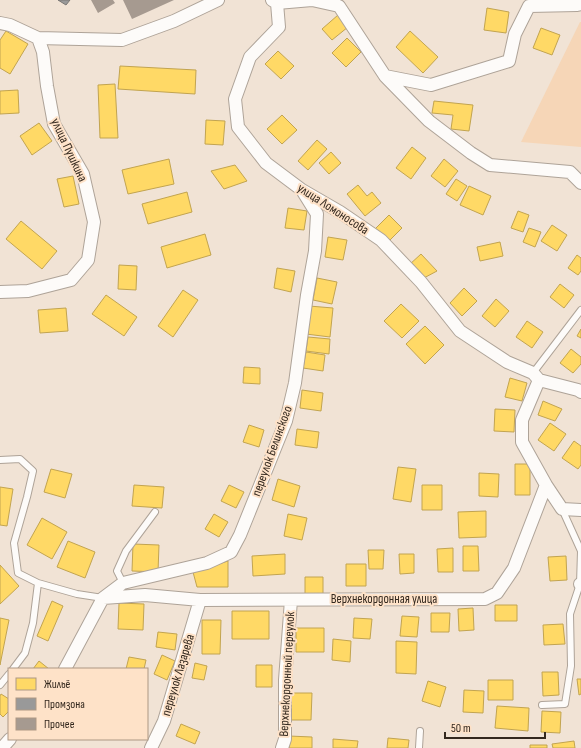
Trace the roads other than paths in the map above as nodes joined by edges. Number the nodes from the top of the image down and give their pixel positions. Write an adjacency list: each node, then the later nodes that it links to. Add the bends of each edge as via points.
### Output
1 (218, 0): 5 (street, via 174,21 122,40)
2 (274, 2): 6 (street, via 312,0 339,6); 8 (street, улица Ломоносова, via 279,27 250,57 236,99 238,127 266,163)
3 (581, 4): 6 (street, via 530,6 515,34 509,61 432,85)
4 (0, 23): 5 (street)
5 (38, 38): 9 (street, улица Пушкина, via 43,52 54,124 83,174 94,222 88,260 71,280 28,291)
6 (385, 76): 7 (street, via 429,121 490,166 570,172)
7 (581, 183)
8 (302, 190): 11 (street, улица Ломоносова, via 381,240 421,282 460,331 507,362); 19 (street, переулок Белинского, via 317,214 315,251 295,383 286,421 240,535 231,552 207,563)
9 (0, 292)
10 (581, 310): 11 (lane)
11 (536, 376): 12 (street, улица Ломоносова); 14 (street, via 522,420 522,442)
12 (581, 392)
13 (0, 460): 18 (lane, via 20,459 33,471 14,543 18,573)
14 (546, 485): 15 (street); 23 (street, Верхнекордонная улица, via 514,568 497,593 485,599)
15 (562, 508): 16 (street); 20 (lane, via 581,551)
16 (581, 510)
17 (155, 512): 19 (lane, via 126,551 117,571)
18 (38, 583): 21 (lane); 24 (lane, via 33,623 25,653)
19 (123, 583): 21 (street, переулок Белинского)
20 (580, 584): 28 (lane, via 570,614 571,666 565,704)
21 (103, 598): 22 (street, Верхнекордонная улица, via 145,595); 25 (street)
22 (200, 600): 23 (street, Верхнекордонная улица); 32 (street, переулок Лазарева, via 164,721)
23 (291, 600): 33 (street, Верхнекордонный переулок, via 285,680 285,739)
24 (14, 668)
25 (66, 668)
26 (8, 675): 27 (lane)
27 (0, 686)
28 (542, 705)
29 (420, 731): 34 (lane)
30 (9, 740): 31 (street)
31 (2, 748)
32 (151, 748)
33 (282, 748)
34 (419, 748)

